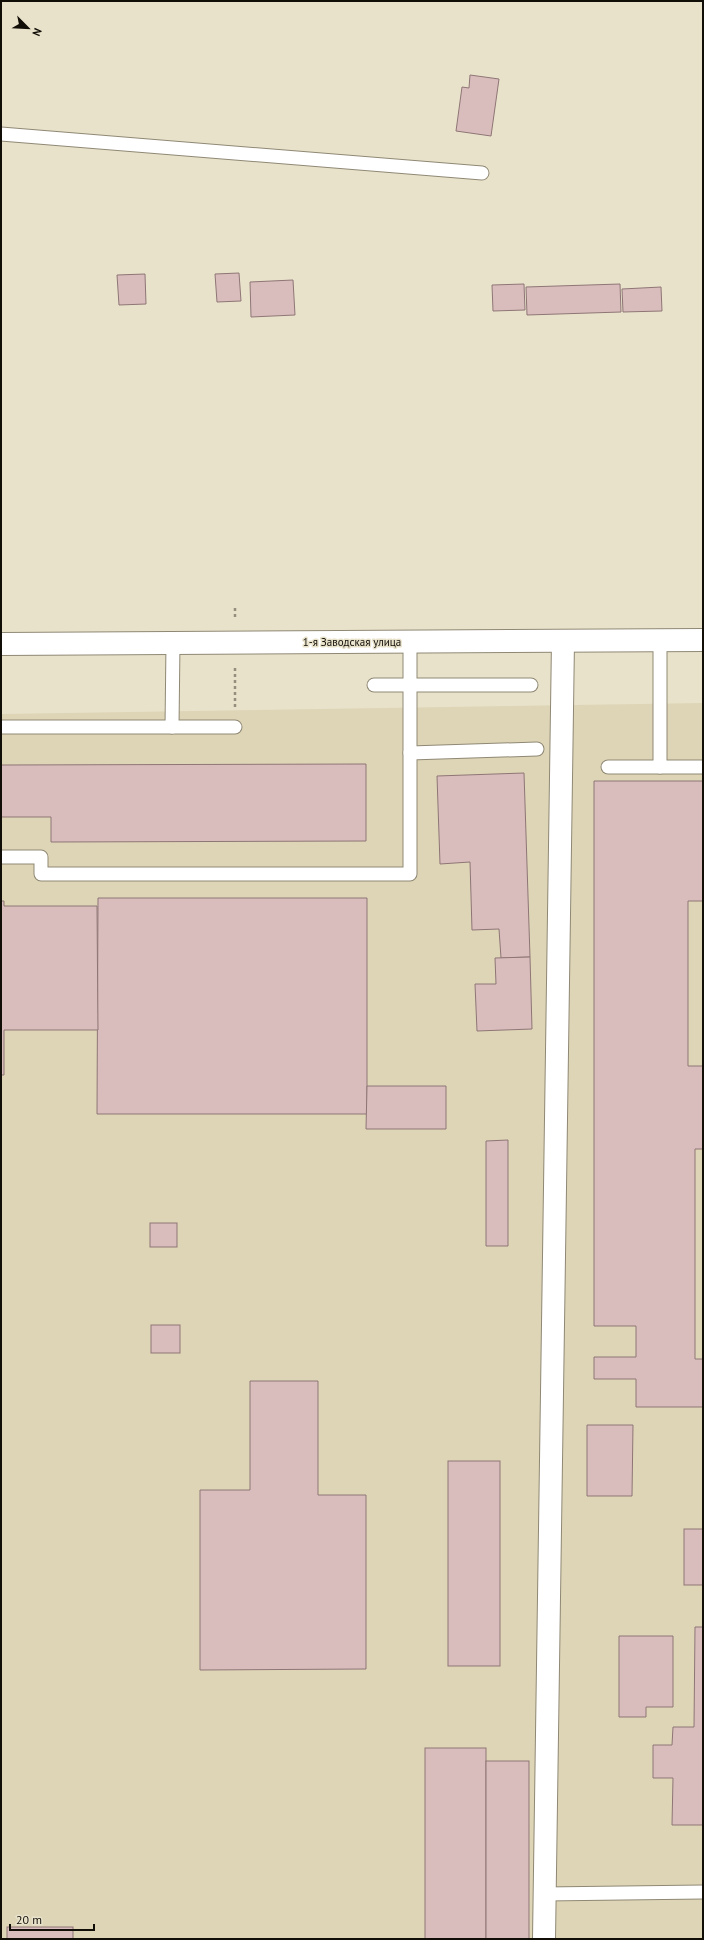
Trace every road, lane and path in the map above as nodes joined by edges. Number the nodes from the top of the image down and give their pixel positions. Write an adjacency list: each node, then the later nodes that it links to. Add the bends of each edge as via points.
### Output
1 (1, 134): 2 (lane)
2 (482, 173)
3 (235, 608): 4 (path)
4 (235, 620)
5 (660, 640): 6 (street, 1-я Заводская улица); 7 (street, 1-я Заводская улица); 21 (lane)
6 (703, 640)
7 (563, 641): 8 (street, 1-я Заводская улица); 25 (street)
8 (410, 642): 9 (street, 1-я Заводская улица); 13 (lane)
9 (173, 643): 10 (street, 1-я Заводская улица); 16 (lane)
10 (1, 644)
11 (235, 665): 17 (path)
12 (374, 685): 13 (lane)
13 (410, 685): 14 (lane); 19 (lane)
14 (531, 685)
15 (1, 727): 16 (lane)
16 (172, 727): 17 (lane)
17 (235, 727)
18 (537, 749): 19 (lane)
19 (410, 753): 23 (lane, via 410,874 41,874 41,857)
20 (608, 767): 21 (lane)
21 (660, 767): 22 (lane)
22 (703, 767)
23 (1, 857)
24 (703, 1892): 25 (lane)
25 (544, 1894): 26 (street)
26 (544, 1939)

